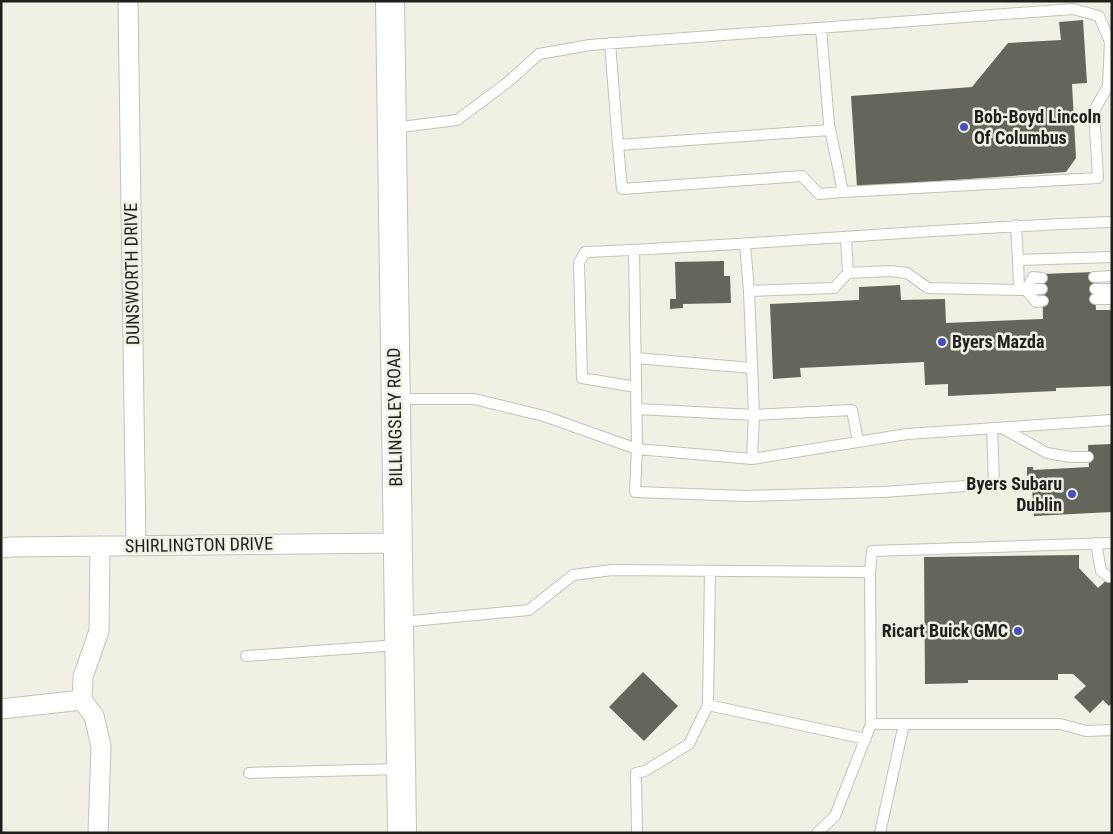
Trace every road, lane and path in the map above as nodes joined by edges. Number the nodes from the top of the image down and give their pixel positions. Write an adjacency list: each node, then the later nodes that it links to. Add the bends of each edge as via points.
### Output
1 (128, 1): 42 (street, DUNSWORTH DRIVE)
2 (390, 1): 5 (street, BILLINGSLEY ROAD)
3 (821, 28): 4 (lane); 6 (lane); 8 (lane, via 1074,9 1099,16 1110,42 1108,86 1094,110 1098,178)
4 (610, 43): 5 (lane, via 539,54 457,120); 7 (lane)
5 (392, 128): 29 (street, BILLINGSLEY ROAD)
6 (830, 130): 7 (lane); 8 (lane)
7 (618, 146): 8 (lane, via 622,190 802,176 819,194)
8 (843, 192)
9 (1112, 222): 10 (lane)
10 (1016, 225): 11 (lane); 15 (lane)
11 (846, 237): 12 (lane); 16 (lane)
12 (745, 244): 13 (lane); 23 (lane)
13 (634, 250): 26 (lane); 28 (lane, via 585,252 579,263 582,378)
14 (1112, 257): 15 (lane)
15 (1018, 260): 22 (lane)
16 (848, 273): 22 (lane, via 907,273 928,288); 23 (lane, via 834,288)
17 (1112, 276): 18 (lane)
18 (1094, 277)
19 (1042, 278): 22 (lane, via 1033,277)
20 (1042, 289): 22 (lane)
21 (1112, 289): 24 (lane, via 1095,294)
22 (1023, 290): 25 (lane, via 1036,302)
23 (749, 291): 27 (lane)
24 (1112, 299)
25 (1043, 302)
26 (636, 358): 27 (lane); 28 (lane)
27 (751, 368): 31 (lane)
28 (636, 387): 30 (lane)
29 (395, 399): 35 (lane, via 474,399 544,416); 38 (street, BILLINGSLEY ROAD)
30 (637, 409): 31 (lane); 35 (lane)
31 (754, 415): 34 (lane, via 852,410); 37 (lane)
32 (1112, 420): 33 (lane)
33 (996, 428): 34 (lane); 35 (lane, via 994,484 882,492 746,496 635,492); 36 (lane, via 1047,453)
34 (858, 441): 37 (lane)
35 (637, 449): 37 (lane)
36 (1088, 457)
37 (752, 459)
38 (397, 543): 42 (street, SHIRLINGTON DRIVE); 47 (street, BILLINGSLEY ROAD)
39 (1096, 543): 40 (lane); 45 (lane, via 872,551); 46 (lane, via 1101,570)
40 (1112, 543)
41 (100, 546): 42 (street, SHIRLINGTON DRIVE); 43 (street, SHIRLINGTON DRIVE); 49 (street, via 99,631 83,677)
42 (136, 546)
43 (1, 548)
44 (710, 571): 45 (lane); 47 (lane, via 612,570 573,575 528,610); 50 (lane)
45 (870, 572): 52 (lane)
46 (1109, 577)
47 (399, 633): 48 (lane); 56 (street, BILLINGSLEY ROAD)
48 (246, 656)
49 (82, 700): 51 (street); 58 (street, via 94,716 101,746)
50 (708, 705): 55 (lane); 60 (lane, via 690,744 636,773)
51 (1, 709)
52 (871, 724): 53 (lane); 55 (lane)
53 (904, 724): 54 (lane, via 1060,724 1086,731); 62 (lane)
54 (1112, 730)
55 (866, 739): 61 (lane, via 836,816)
56 (401, 769): 57 (lane); 59 (street, BILLINGSLEY ROAD)
57 (250, 773)
58 (98, 833)
59 (402, 833)
60 (637, 833)
61 (817, 833)
62 (880, 833)

